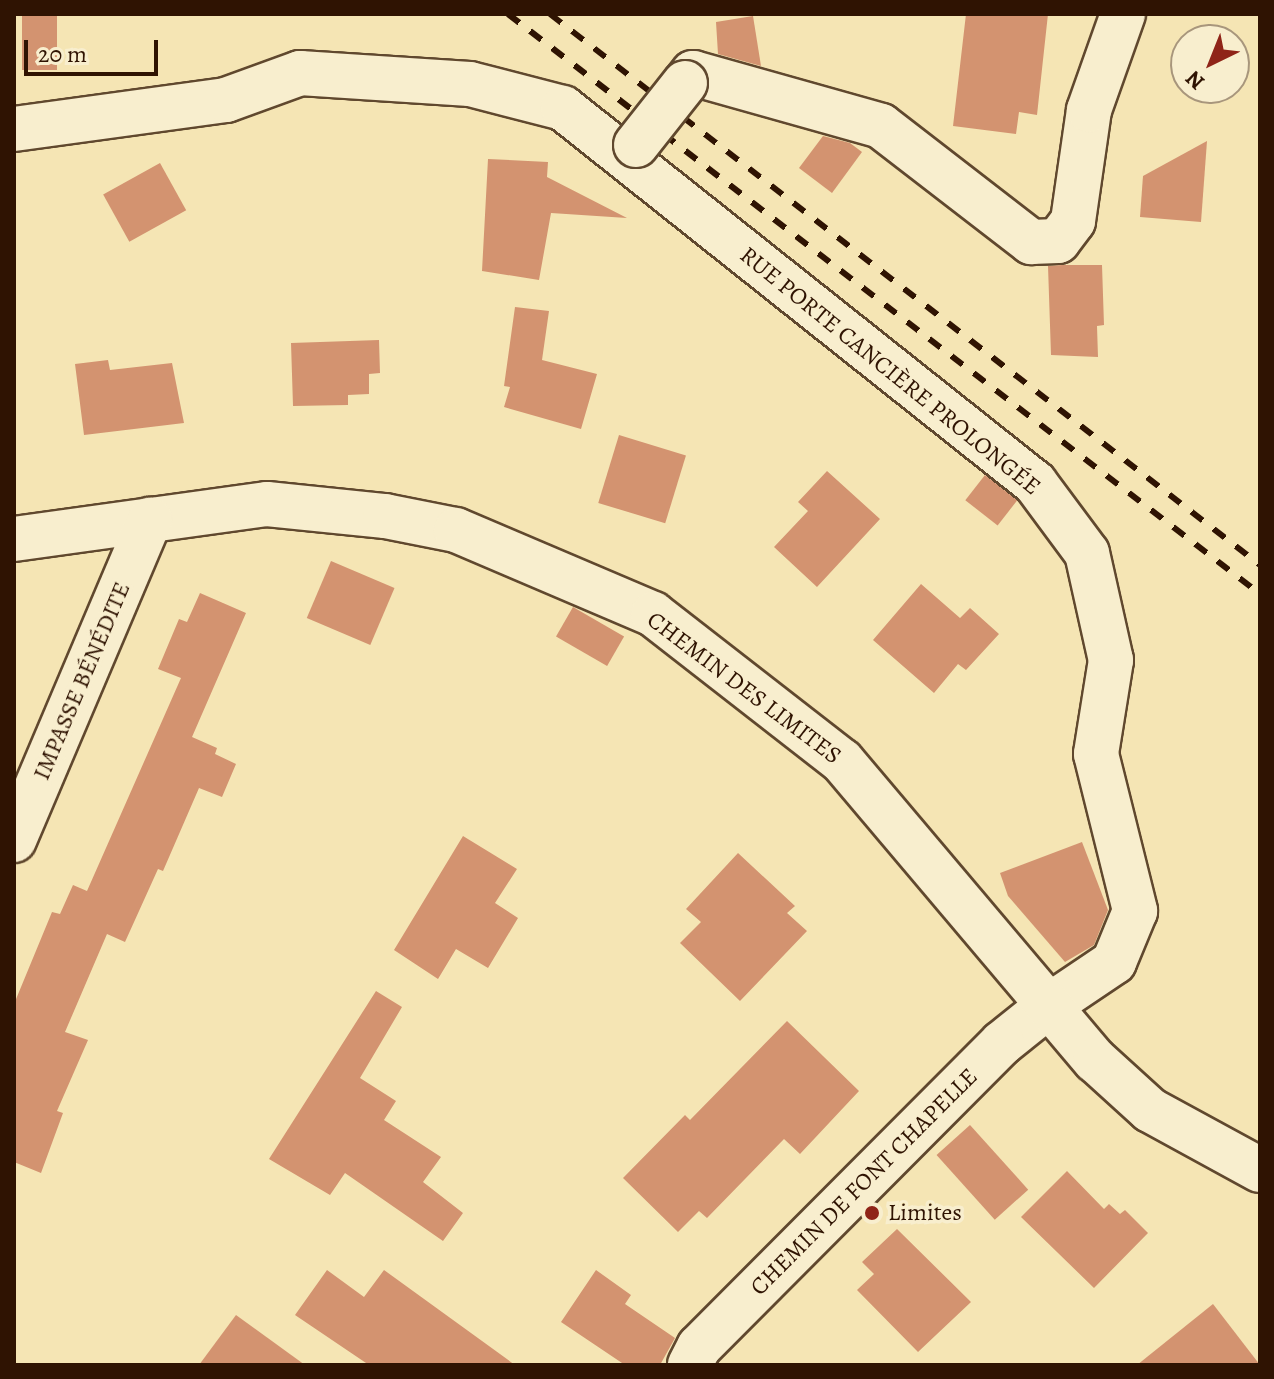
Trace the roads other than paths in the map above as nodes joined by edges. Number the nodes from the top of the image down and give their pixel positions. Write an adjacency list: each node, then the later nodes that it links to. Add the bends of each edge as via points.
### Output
1 (1123, 14): 3 (street, bridge, via 1089,110 1073,221 1058,241 1031,242 881,126 693,73)
2 (14, 129): 3 (street, RUE PORTE CANCIÈRE PROLONGÉE, via 226,100 300,73 470,84 563,108)
3 (631, 151): 7 (street, RUE PORTE CANCIÈRE PROLONGÉE, via 1035,483 1087,553 1111,660 1096,754 1135,911 1114,962)
4 (150, 520): 5 (street, CHEMIN DES LIMITES); 6 (street, IMPASSE BÉNÉDITE); 7 (street, CHEMIN DES LIMITES, via 267,504 385,516 456,530 653,614 842,761)
5 (14, 539)
6 (14, 840)
7 (1047, 1007): 8 (street, CHEMIN DES LIMITES, via 1150,1110); 9 (street, CHEMIN DE FONT CHAPELLE, via 1002,1043 830,1215 699,1347)
8 (1260, 1170)
9 (690, 1365)

